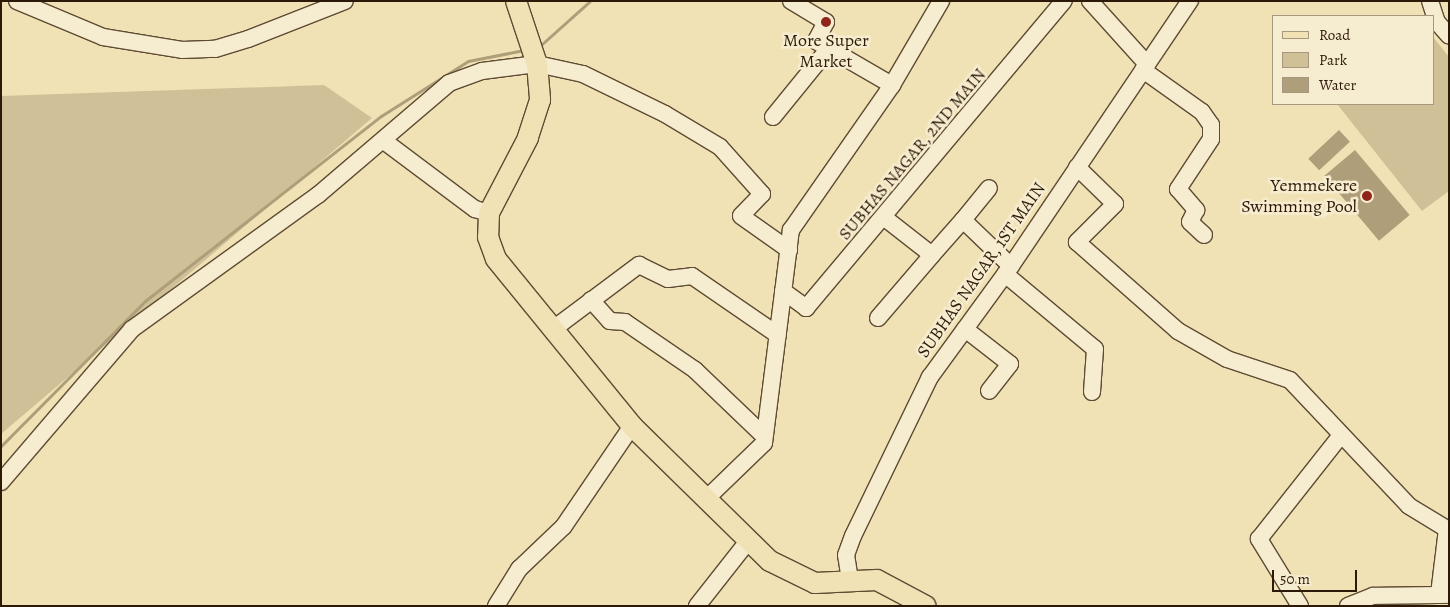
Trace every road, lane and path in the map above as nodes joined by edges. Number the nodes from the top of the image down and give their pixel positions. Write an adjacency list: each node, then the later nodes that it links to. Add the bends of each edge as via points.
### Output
1 (16, 1): 2 (street, via 103,37 182,50 215,49 248,40)
2 (345, 1)
3 (516, 1): 14 (main road)
4 (791, 1): 13 (street, via 826,22 816,41)
5 (941, 1): 16 (street)
6 (1090, 1): 15 (street)
7 (1190, 1): 15 (street, SUBHAS NAGAR, 1ST MAIN)
8 (1430, 1): 10 (street)
9 (1057, 4): 22 (street, SUBHAS NAGAR, 2ND MAIN)
10 (1435, 15)
11 (1435, 16): 12 (street)
12 (1449, 36)
13 (828, 48): 16 (street); 17 (street)
14 (537, 64): 18 (street, via 482,71 449,83 405,117); 21 (main road, via 540,100 528,138); 25 (street, via 582,74 720,147 762,194 741,216)
15 (1145, 67): 19 (street, SUBHAS NAGAR, 1ST MAIN); 24 (street, via 1202,112 1211,125 1211,139 1178,189 1196,210 1190,222)
16 (892, 85): 25 (street, via 791,230)
17 (774, 118)
18 (384, 141): 21 (street); 39 (street, via 318,195 132,329)
19 (1077, 167): 27 (street, SUBHAS NAGAR, 1ST MAIN); 37 (street, via 1115,204 1077,242 1178,331 1227,359 1290,380)
20 (989, 188): 23 (street)
21 (489, 213): 32 (main road, via 488,237 496,259)
22 (886, 220): 26 (street); 28 (street, SUBHAS NAGAR, 2ND MAIN, via 806,308)
23 (964, 220): 26 (street); 27 (street)
24 (1204, 236)
25 (789, 250): 28 (street)
26 (932, 255): 30 (street)
27 (1008, 270): 31 (street, SUBHAS NAGAR, 1ST MAIN); 35 (street, via 1095,349)
28 (783, 292): 33 (street)
29 (591, 300): 32 (street); 33 (street, via 640,265 668,279 692,276); 38 (street, via 610,321 625,322 695,370)
30 (878, 318)
31 (965, 329): 34 (street, via 1010,364); 43 (street, SUBHAS NAGAR, 1ST MAIN, via 930,376 853,536 846,555)
32 (552, 330): 36 (main road)
33 (778, 335): 38 (street)
34 (989, 391)
35 (1092, 392)
36 (632, 426): 40 (main road); 45 (street, via 564,526 519,569)
37 (1341, 435): 41 (street, via 1409,506); 48 (street, via 1259,539)
38 (764, 436): 40 (street, via 764,442)
39 (1, 482)
40 (705, 500): 42 (main road)
41 (1448, 527): 44 (street)
42 (748, 540): 43 (main road, via 770,560 803,580); 46 (street)
43 (850, 580): 47 (main road, via 877,580)
44 (1444, 594): 49 (street, via 1373,596)
45 (496, 606)
46 (697, 606)
47 (926, 606)
48 (1300, 606)
49 (1348, 606)

